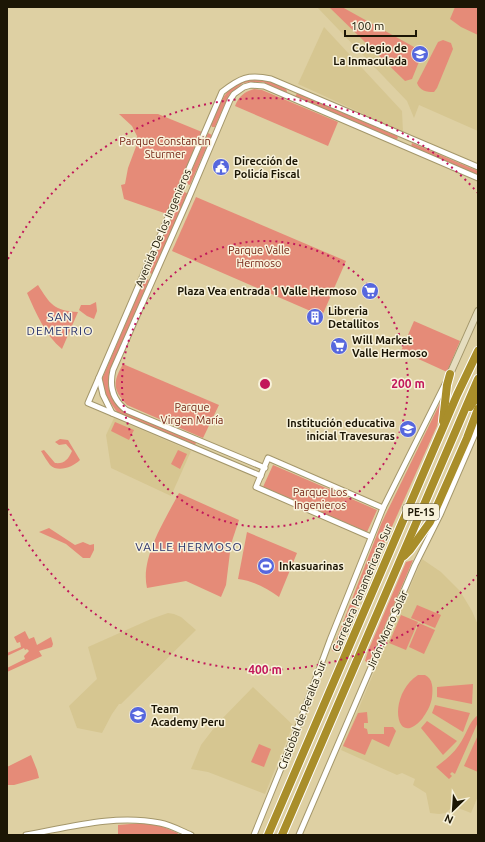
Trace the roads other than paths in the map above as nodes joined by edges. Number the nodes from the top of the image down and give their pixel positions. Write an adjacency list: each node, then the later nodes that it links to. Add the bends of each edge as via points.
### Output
1 (478, 167): 6 (street, Avenida De los Ingenieros, via 271,79 249,77 236,81 222,92)
2 (478, 178): 14 (street, Avenida De los Ingenieros, via 264,86 251,84 234,94 113,370 111,386 117,400 126,410)
3 (478, 311): 5 (main road, Cristobal de Peralta Sur)
4 (478, 351): 12 (highway, Carretera Panamericana Sur / PE-1S)
5 (450, 374): 12 (highway); 16 (street, Cristobal de Peralta Sur)
6 (99, 378): 10 (street); 10 (street, Avenida De los Ingenieros, via 88,403)
7 (478, 378): 13 (highway, PE-1S)
8 (478, 395): 13 (highway)
9 (478, 409): 18 (highway, via 430,522)
10 (112, 414): 15 (street, Avenida De los Ingenieros)
11 (478, 427): 24 (street, Jirón Morro Solar, via 415,565)
12 (442, 430): 22 (highway, Carretera Panamericana Sur / PE-1S)
13 (455, 431): 18 (highway, PE-1S)
14 (265, 468): 15 (street); 16 (street, via 268,458)
15 (261, 476): 17 (street, via 256,487)
16 (383, 508): 17 (street, Cristobal de Peralta Sur)
17 (371, 537): 21 (street, Cristobal de Peralta Sur)
18 (400, 560): 23 (highway, PE-1S)
19 (26, 835): 20 (street, via 111,820 161,823)
20 (191, 835)
21 (254, 835)
22 (268, 835)
23 (282, 835)
24 (299, 835)

